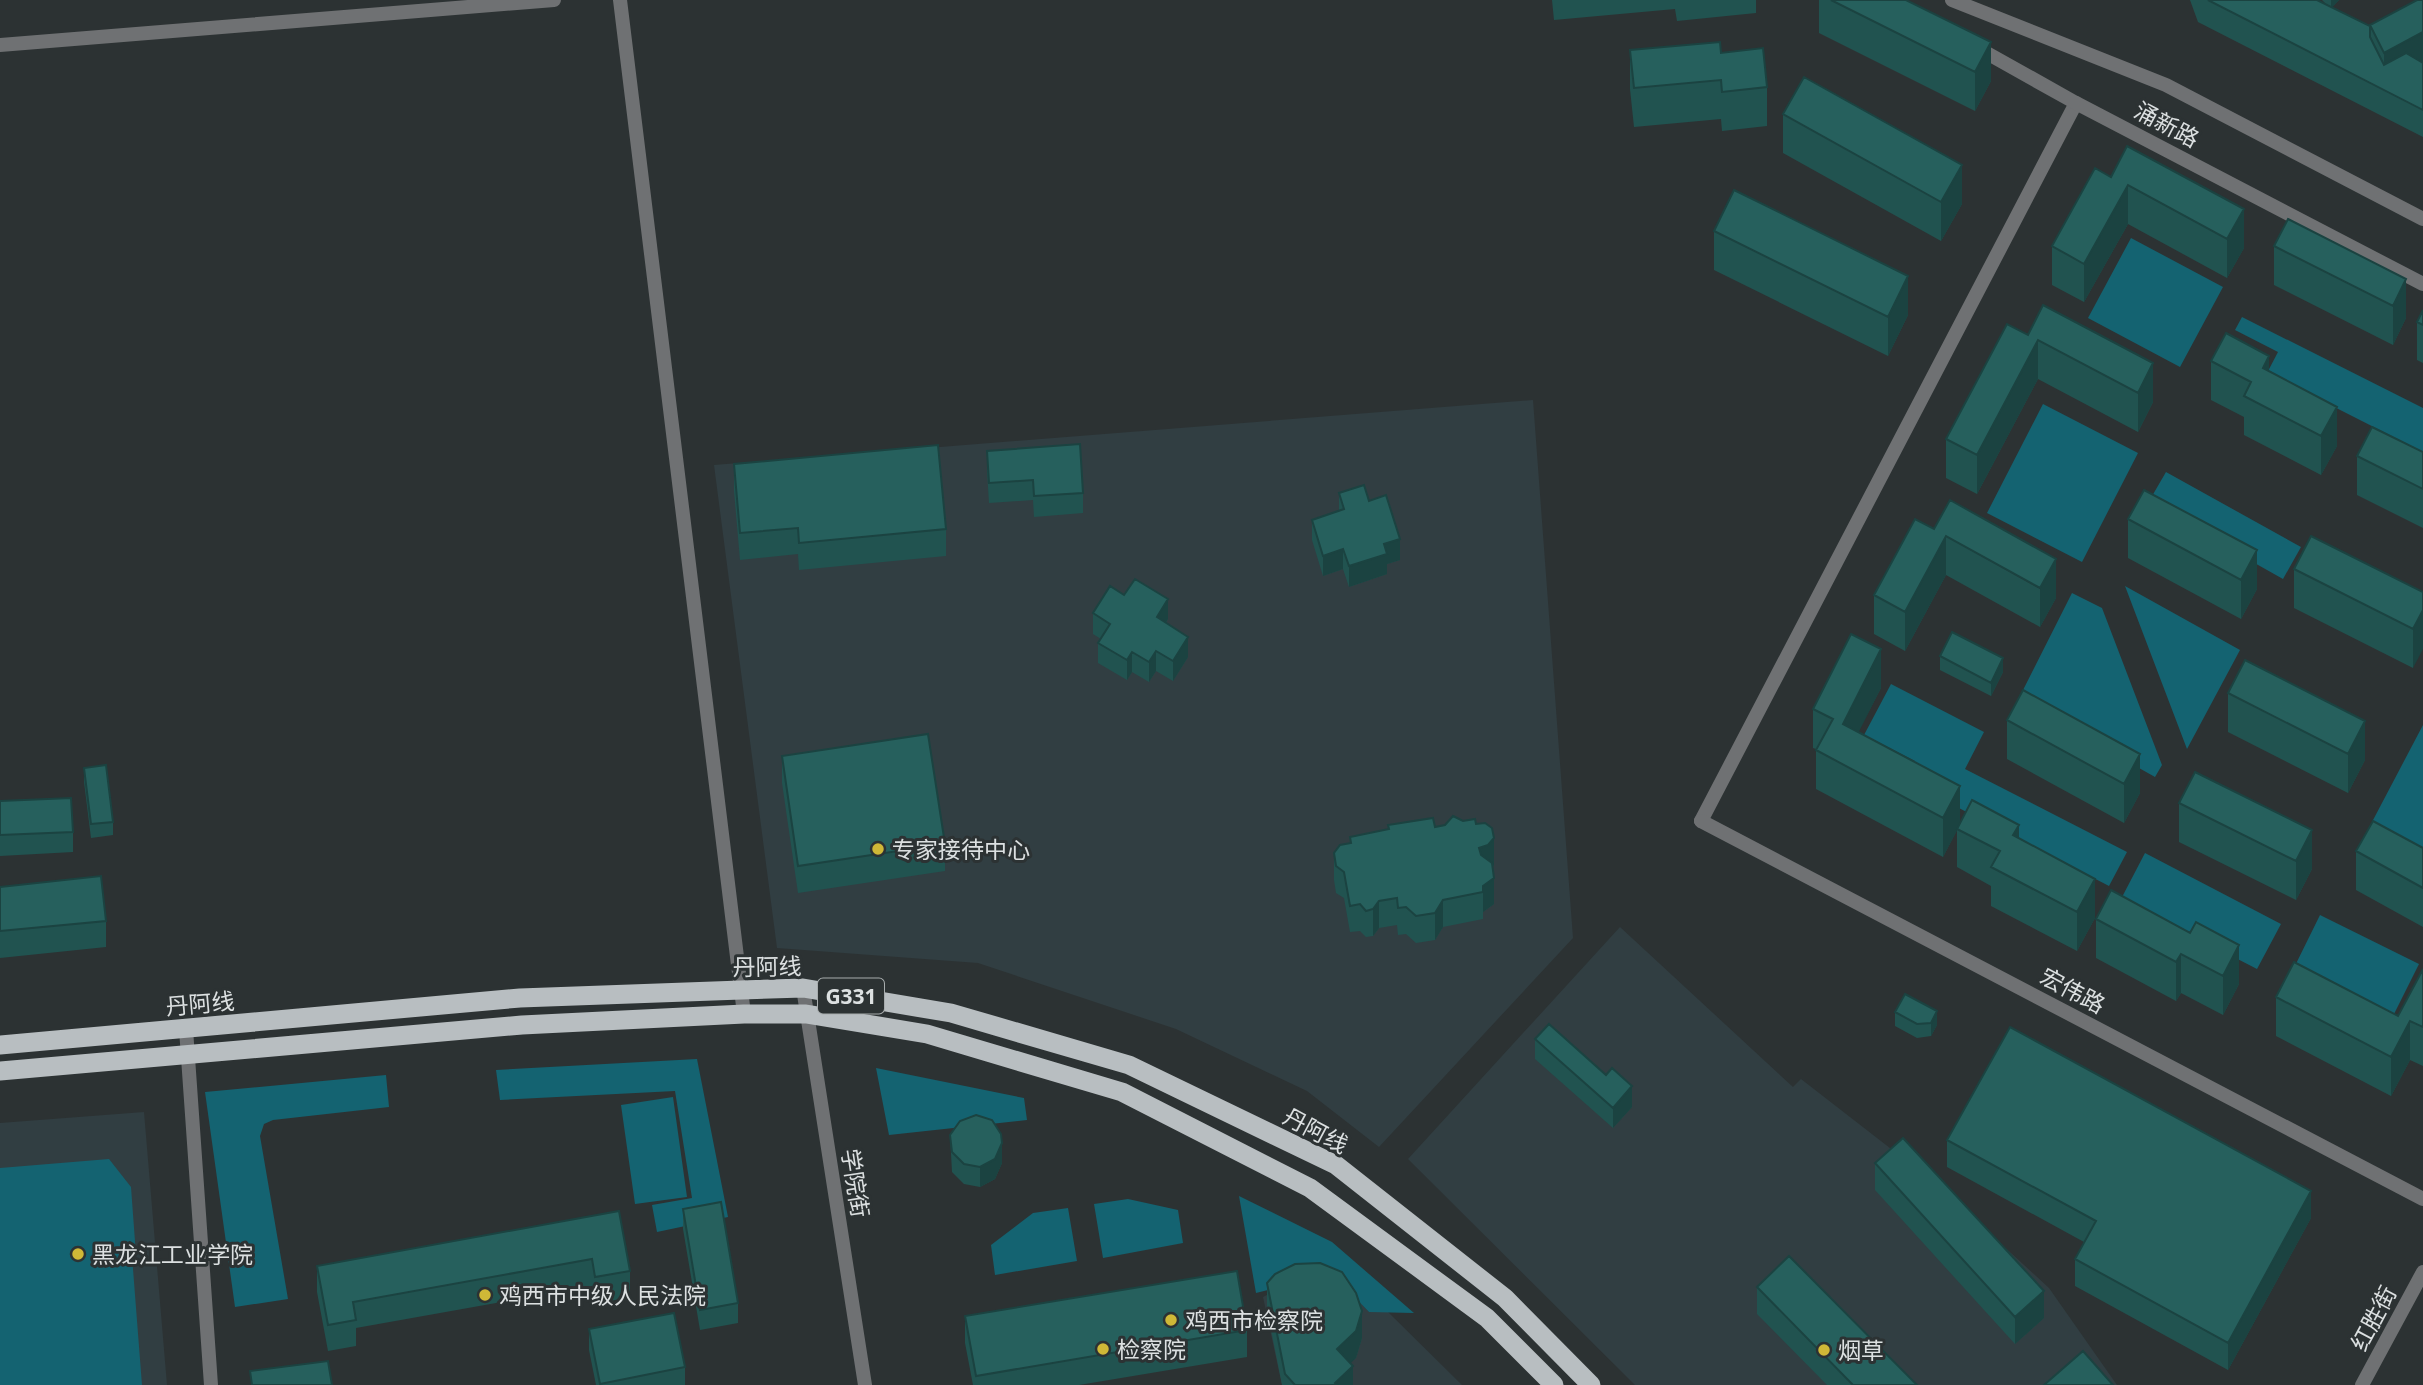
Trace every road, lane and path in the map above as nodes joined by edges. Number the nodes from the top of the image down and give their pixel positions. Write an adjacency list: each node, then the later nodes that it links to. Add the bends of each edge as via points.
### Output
1 (554, 0): 5 (street)
2 (620, 0): 10 (street)
3 (1952, 0): 7 (street, 涌新路, via 2166,85)
4 (1962, 38): 6 (street, 涌新路)
5 (0, 45)
6 (2076, 103): 8 (street, 涌新路); 17 (street, 宏伟路, via 1701,821)
7 (2423, 219)
8 (2423, 284)
9 (803, 988): 10 (highway, 丹阿线 / G331); 12 (street, 学院街); 22 (highway, 丹阿线 / G331, via 951,1013 1129,1065 1336,1166 1505,1298)
10 (741, 990): 11 (street); 13 (highway, 丹阿线 / G331, via 520,998)
11 (744, 1014): 12 (highway, 丹阿线 / G331); 15 (highway, 丹阿线 / G331, via 522,1025)
12 (806, 1014): 20 (street, 学院街); 21 (highway, 丹阿线 / G331, via 927,1034 1122,1092 1310,1188 1487,1318)
13 (186, 1029): 14 (highway, 丹阿线 / G331); 15 (street)
14 (0, 1045)
15 (188, 1055): 16 (highway, 丹阿线 / G331); 19 (street)
16 (0, 1071)
17 (2423, 1199)
18 (2423, 1272): 23 (street, 红胜街)
19 (211, 1385)
20 (865, 1385)
21 (1554, 1385)
22 (1591, 1385)
23 (2362, 1385)

